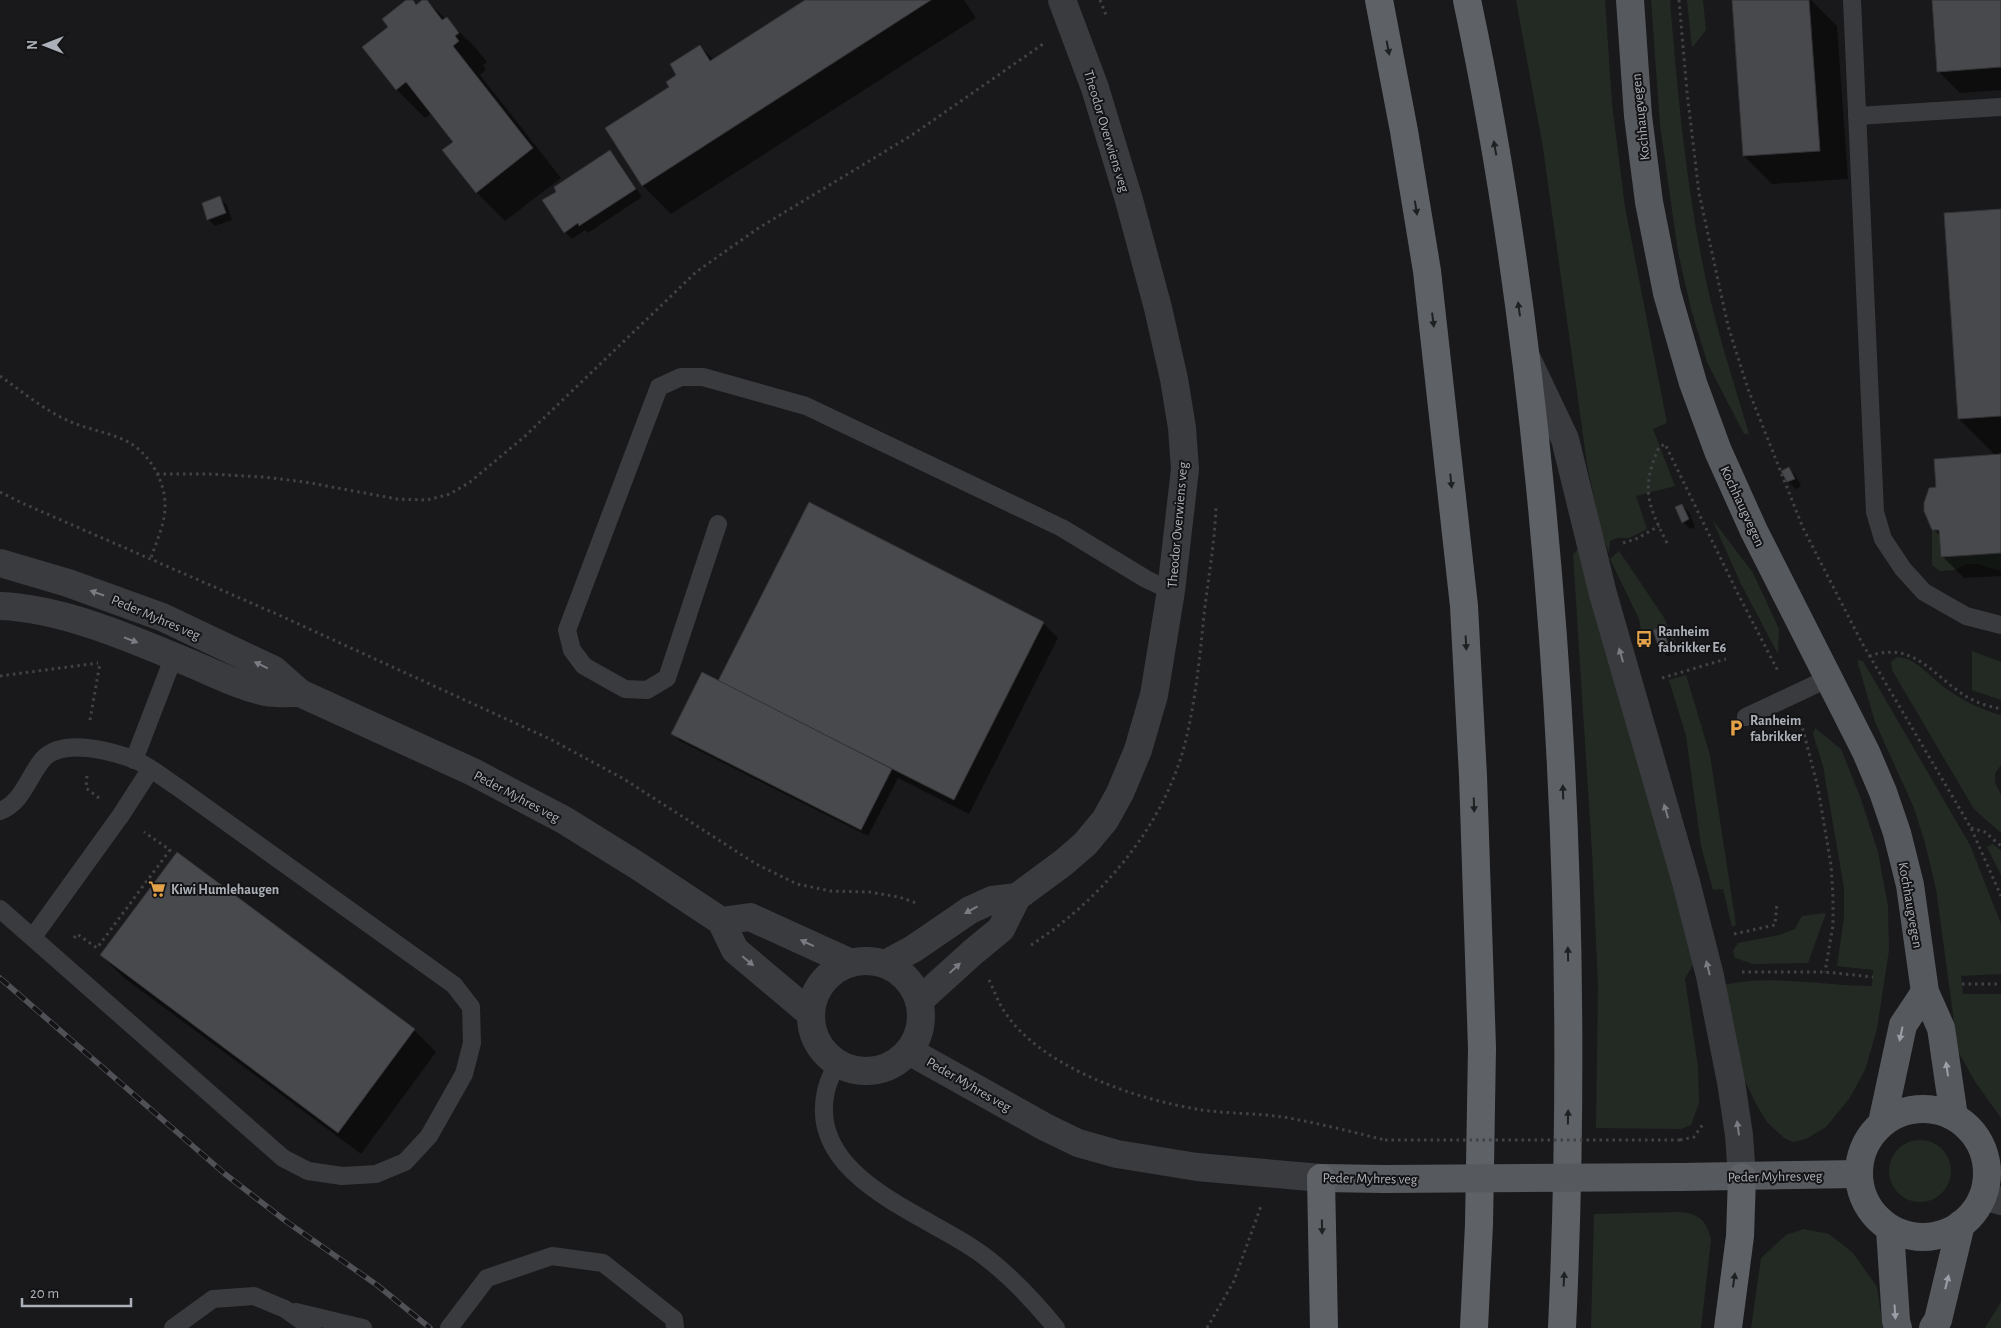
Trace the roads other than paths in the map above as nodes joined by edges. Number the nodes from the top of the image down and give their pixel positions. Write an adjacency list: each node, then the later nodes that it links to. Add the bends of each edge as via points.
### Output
1 (1062, 0): 11 (street, Theodor Overwiens veg, via 1095,88 1129,200 1174,379 1185,469)
2 (1379, 0): 48 (highway, one-way to 48, via 1427,271 1464,606 1482,1048)
3 (1467, 0): 8 (highway, one-way to 3, via 1503,192)
4 (1630, 0): 15 (main road, Kochhaugvegen, via 1638,116 1649,202 1667,293 1693,383 1718,451 1754,531)
5 (1852, 0): 7 (lane)
6 (2001, 107): 7 (lane)
7 (1856, 116): 13 (lane, via 1875,512 1883,539 1903,569 1924,592 1966,616)
8 (1526, 357): 35 (street, one-way to 8, via 1731,1082 1710,976 1686,882 1603,594 1572,461); 49 (highway, one-way to 8, via 1567,1222 1565,861 1551,597)
9 (718, 524): 11 (lane, via 667,678 647,690 626,689 584,666 572,650 567,630 660,387 681,376 702,376 806,406 1062,528 1146,580)
10 (0, 563): 16 (street, Peder Myhres veg, one-way to 10, via 274,670 162,617 68,583)
11 (1171, 591): 21 (street, Theodor Overwiens veg, via 1154,696 1138,750 1120,793 1105,820 1084,844)
12 (0, 606): 14 (street, Peder Myhres veg, one-way to 14, via 16,606 69,619)
13 (2001, 625)
14 (174, 656): 16 (street, Peder Myhres veg, via 229,680 267,692); 18 (lane)
15 (1829, 678): 17 (lane); 27 (main road, Kochhaugvegen, via 1866,752 1896,833 1910,885)
16 (300, 693): 23 (street, Peder Myhres veg, via 473,772 564,820)
17 (1746, 717)
18 (134, 760): 19 (lane); 20 (lane, via 88,747 56,752 44,758 20,795)
19 (150, 770): 24 (lane); 24 (lane, via 454,985 472,1006 472,1043 464,1074 429,1136 405,1162 376,1174 342,1176 308,1171 284,1158)
20 (0, 811)
21 (1017, 896): 26 (street, Theodor Overwiens veg, one-way to 26, via 992,900 970,910); 28 (street, Theodor Overwiens veg, one-way to 21, via 1002,929)
22 (0, 909): 24 (lane)
23 (721, 921): 25 (street, one-way to 23, via 750,917); 29 (street, one-way to 29, via 735,950)
24 (33, 937)
25 (851, 963): 26 (street); 29 (street, via 835,970 823,982 814,997)
26 (885, 964): 28 (street, via 912,986)
27 (1925, 992): 32 (main road, Kochhaugvegen, one-way to 27, via 1941,1028); 33 (main road, one-way to 33, via 1903,1025)
28 (919, 1001): 30 (street, via 918,1036)
29 (811, 1014): 31 (street, via 813,1031 820,1047)
30 (909, 1050): 31 (street, via 897,1062 881,1070 864,1072); 36 (street, Peder Myhres veg, via 1044,1128 1078,1143 1117,1154 1197,1167)
31 (836, 1062): 46 (lane, via 826,1091 824,1110 830,1142 838,1156 886,1198 980,1253 1032,1299)
32 (1954, 1117): 33 (main road, via 1940,1111 1914,1110 1897,1114); 37 (main road, via 1966,1126 1983,1151 1986,1181)
33 (1882, 1123): 34 (main road, via 1867,1141)
34 (1858, 1174): 35 (main road, Peder Myhres veg); 39 (main road, via 1870,1211)
35 (1742, 1177): 36 (main road, Peder Myhres veg, bridge); 50 (highway, one-way to 35, via 1740,1236)
36 (1321, 1178): 47 (highway, one-way to 47)
37 (1992, 1198): 38 (main road)
38 (1961, 1224): 39 (main road, via 1951,1231 1928,1238); 52 (main road, one-way to 38, via 1938,1320)
39 (1890, 1229): 51 (main road, one-way to 51)
40 (285, 1309): 41 (lane, via 254,1296 213,1299); 42 (lane); 43 (lane)
41 (173, 1328)
42 (312, 1328)
43 (363, 1328)
44 (449, 1328): 45 (lane, via 487,1278 552,1256 603,1263 674,1319)
45 (675, 1328)
46 (1056, 1328)
47 (1324, 1328)
48 (1474, 1328)
49 (1562, 1328)
50 (1728, 1328)
51 (1898, 1328)
52 (1933, 1328)

